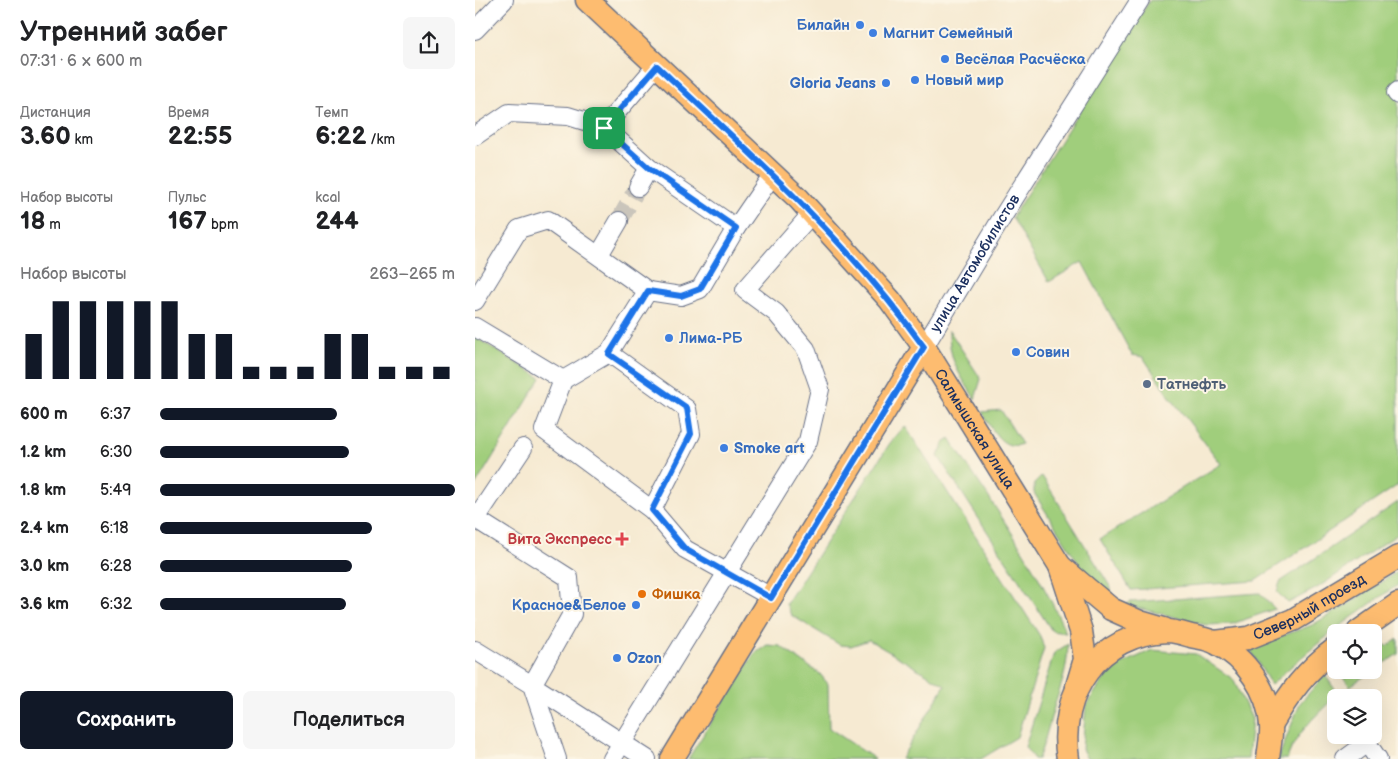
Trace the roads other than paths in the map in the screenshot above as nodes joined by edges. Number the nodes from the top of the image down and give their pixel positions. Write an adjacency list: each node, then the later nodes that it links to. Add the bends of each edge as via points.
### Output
1 (504, 0): 4 (street)
2 (587, 0): 5 (main road, Салмышская улица)
3 (1139, 0): 20 (street, улица Автомобилистов)
4 (475, 30)
5 (657, 66): 8 (street); 11 (main road, Салмышская улица)
6 (1398, 91): 7 (street)
7 (1398, 95)
8 (604, 128): 9 (street, via 568,116 509,113); 10 (street)
9 (475, 136)
10 (649, 168): 12 (street); 15 (street)
11 (773, 174): 13 (main road, Салмышская улица); 15 (street)
12 (638, 188)
13 (812, 213): 20 (main road, Салмышская улица, via 890,300); 28 (street, via 745,290 776,313 806,348 820,389 808,441)
14 (619, 221): 16 (street)
15 (736, 228): 17 (street, via 700,289 681,296)
16 (599, 255): 17 (street); 18 (street, via 548,220 519,229)
17 (648, 291): 21 (street)
18 (475, 301)
19 (475, 327): 22 (street)
20 (924, 347): 27 (main road, Салмышская улица); 29 (main road, улица Автомобилистов)
21 (609, 354): 22 (street); 24 (street, via 687,408 691,434)
22 (563, 380): 24 (street, via 544,430)
23 (523, 448): 25 (street)
24 (652, 510): 28 (street, via 685,549)
25 (475, 519): 36 (street, via 569,578 572,614)
26 (1398, 556): 33 (main road, Северный проезд, via 1293,620 1248,638)
27 (1060, 566): 32 (main road, via 1111,609); 37 (main road, via 1081,631 1085,659)
28 (728, 572): 29 (street); 40 (street)
29 (771, 598): 44 (main road, улица Автомобилистов)
30 (1398, 604): 31 (main road)
31 (1370, 624)
32 (1170, 631): 33 (main road); 37 (main road, via 1133,637 1100,656)
33 (1215, 642): 38 (main road, via 1237,657 1254,676 1266,700)
34 (475, 650): 36 (street)
35 (1327, 655): 38 (main road, via 1289,693)
36 (532, 685): 40 (street); 41 (street)
37 (1077, 686): 39 (main road)
38 (1271, 725): 47 (main road)
39 (1065, 729): 45 (main road); 46 (main road)
40 (622, 742): 42 (street); 43 (street)
41 (557, 759)
42 (612, 759)
43 (647, 759)
44 (673, 759)
45 (1052, 759)
46 (1068, 759)
47 (1268, 759)
48 (1345, 759): 49 (street, via 1367,743)
49 (1378, 759)

